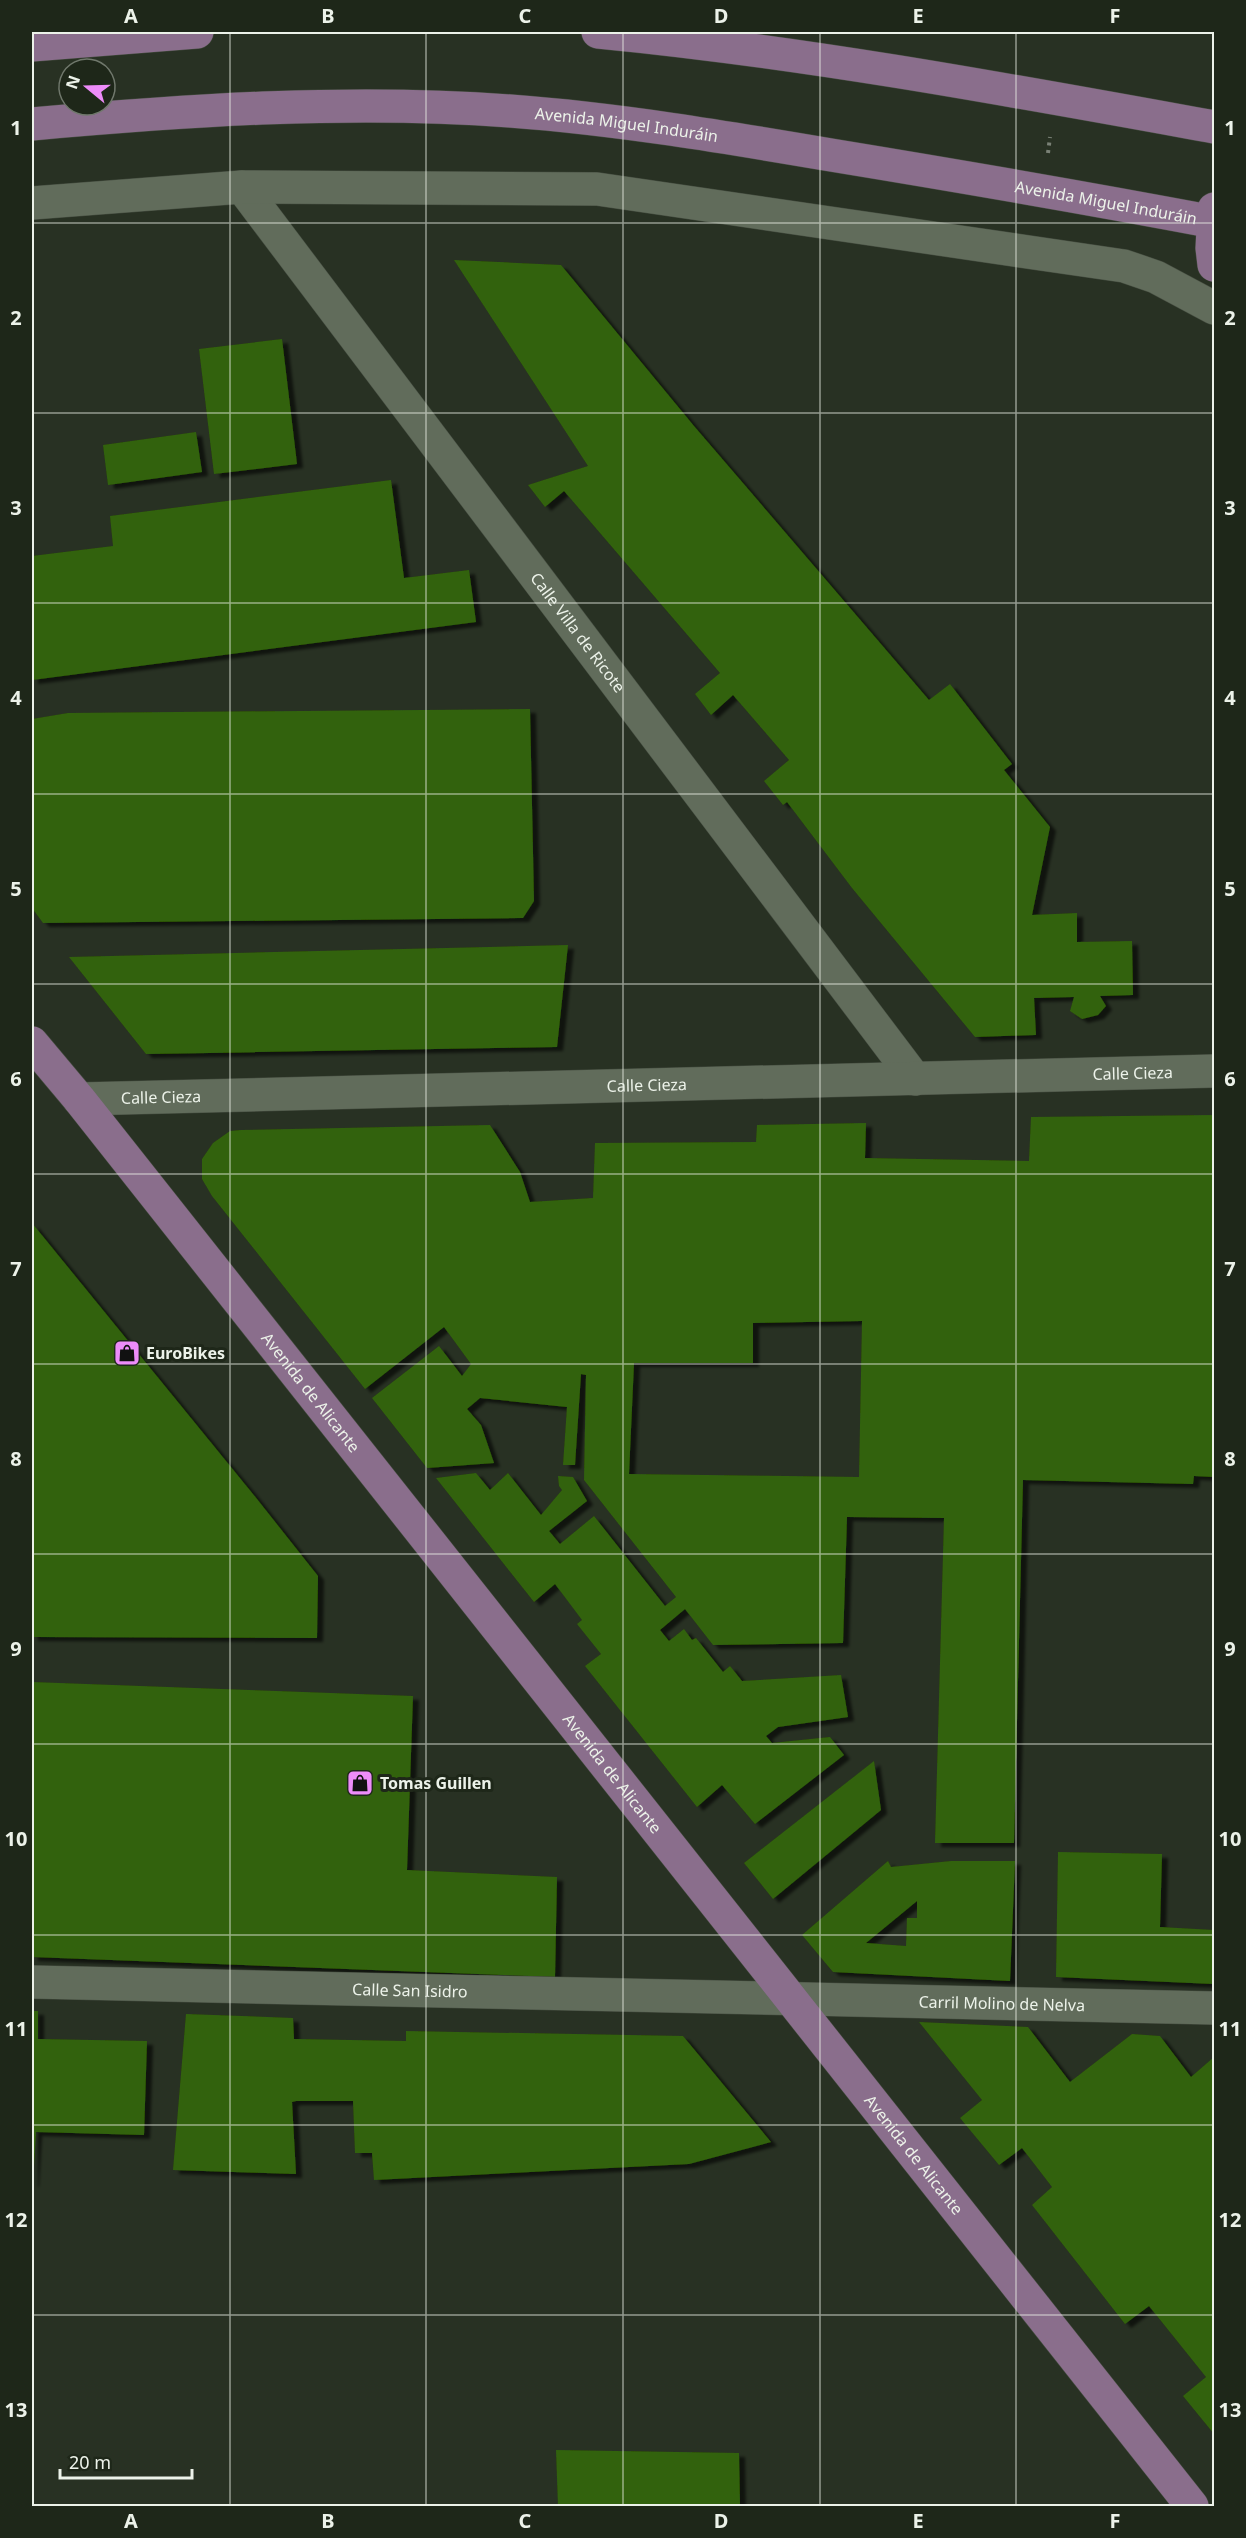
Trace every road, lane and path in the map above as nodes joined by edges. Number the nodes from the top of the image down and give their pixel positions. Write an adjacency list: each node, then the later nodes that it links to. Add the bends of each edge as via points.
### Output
1 (197, 32): 3 (main road)
2 (598, 32): 5 (main road, via 666,38 869,68)
3 (32, 45)
4 (32, 124): 9 (main road, Avenida Miguel Induráin, via 268,107 510,111 712,135)
5 (1215, 127)
6 (243, 187): 7 (street); 11 (street, via 597,189 1125,266 1156,277); 14 (street, Calle Villa de Ricote)
7 (32, 203)
8 (1215, 209): 9 (main road)
9 (1214, 222): 10 (main road)
10 (1215, 265)
11 (1215, 308)
12 (32, 1043): 15 (main road, Avenida de Alicante)
13 (1215, 1071): 14 (street, Calle Cieza)
14 (915, 1079): 15 (street, Calle Cieza)
15 (79, 1099): 17 (main road, Avenida de Alicante)
16 (32, 1982): 17 (street, Calle San Isidro)
17 (789, 1997): 18 (street, Carril Molino de Nelva); 19 (main road, Avenida de Alicante)
18 (1215, 2008)
19 (1192, 2506)

